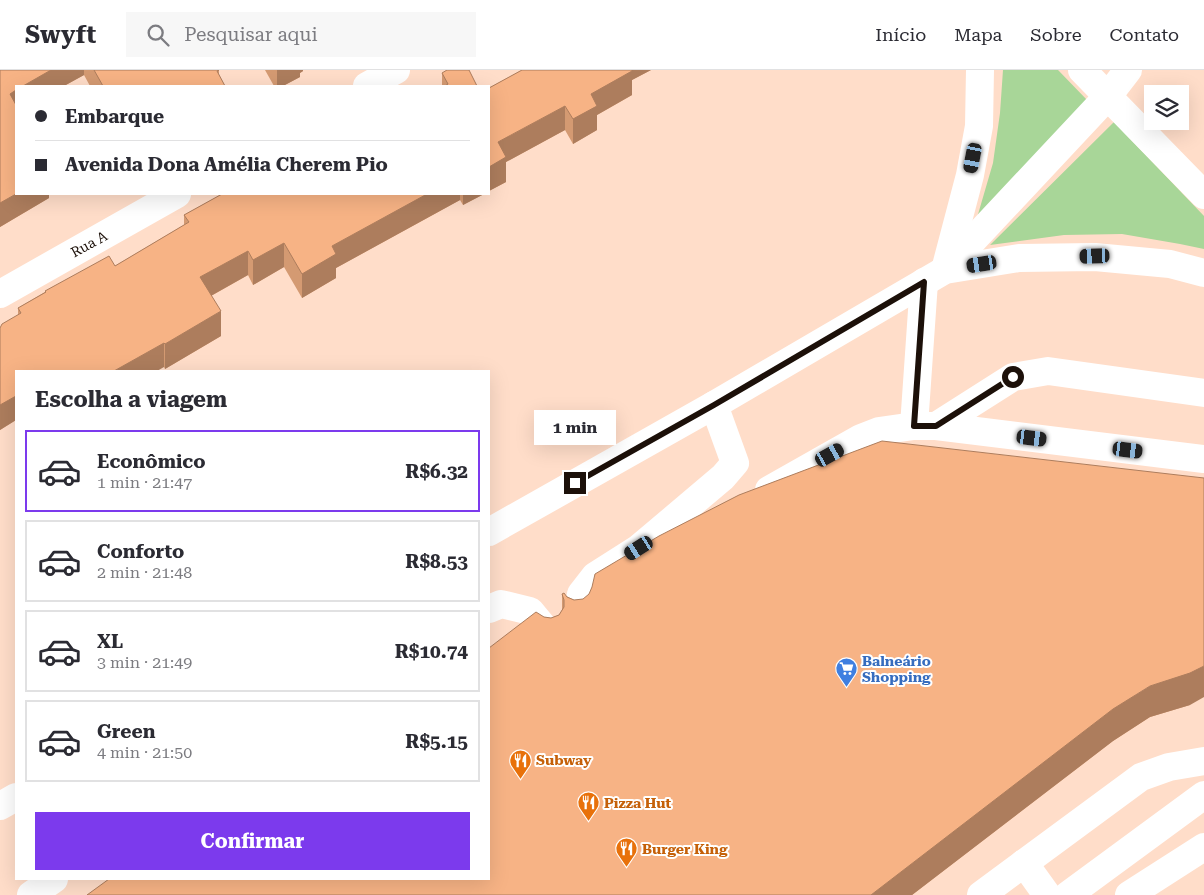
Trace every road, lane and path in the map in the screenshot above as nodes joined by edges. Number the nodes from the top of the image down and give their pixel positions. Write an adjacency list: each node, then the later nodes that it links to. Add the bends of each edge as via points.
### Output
1 (396, 70): 5 (main road)
2 (980, 70): 10 (main road, via 979,126 970,175)
3 (1082, 70): 6 (main road)
4 (1128, 70): 6 (main road)
5 (369, 85)
6 (1108, 96): 8 (main road); 10 (main road)
7 (176, 195): 11 (main road, Rua A)
8 (1204, 195)
9 (1204, 273): 10 (main road, via 1170,264 1095,256 1019,258)
10 (934, 276): 13 (main road); 14 (main road)
11 (0, 294)
12 (1204, 393): 14 (main road, via 1048,371 1013,377)
13 (714, 405): 17 (main road); 19 (main road, via 735,462 723,477 639,548 595,576 581,594)
14 (925, 426): 15 (main road); 16 (main road, via 879,431 861,438)
15 (1204, 459)
16 (769, 490)
17 (490, 531)
18 (490, 609): 20 (main road, via 501,604 530,611)
19 (577, 616)
20 (549, 634)
21 (1204, 761): 26 (main road, via 1169,767 1141,777)
22 (1204, 795): 31 (main road)
23 (15, 798): 24 (main road)
24 (0, 806)
25 (1204, 847): 32 (main road)
26 (1024, 863): 29 (main road); 30 (main road)
27 (53, 880): 28 (main road)
28 (31, 895)
29 (981, 895)
30 (1047, 895)
31 (1068, 895)
32 (1129, 895)

